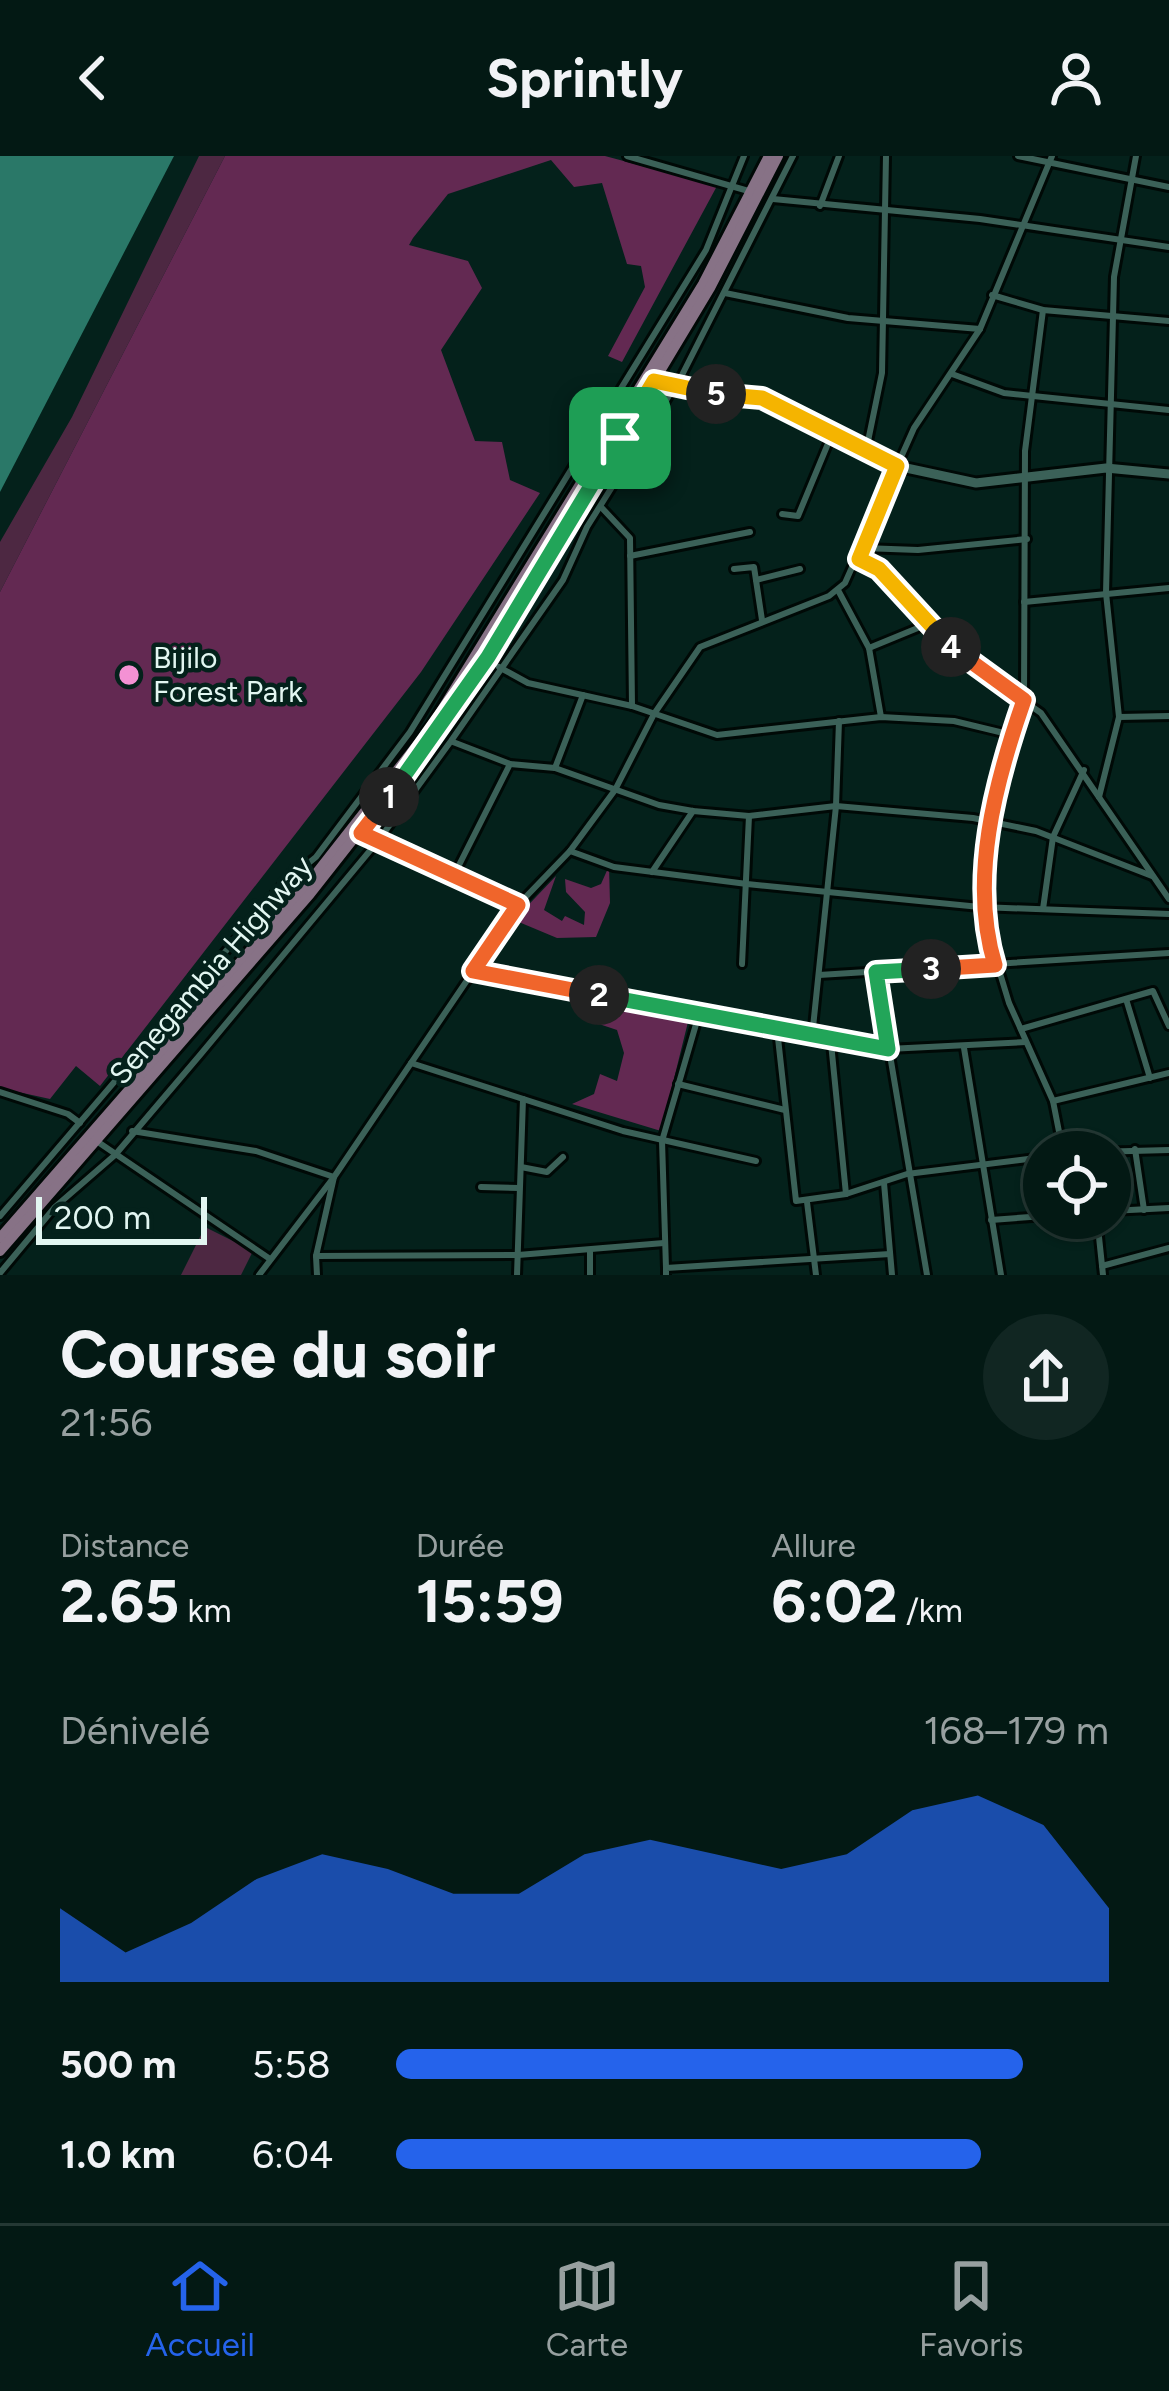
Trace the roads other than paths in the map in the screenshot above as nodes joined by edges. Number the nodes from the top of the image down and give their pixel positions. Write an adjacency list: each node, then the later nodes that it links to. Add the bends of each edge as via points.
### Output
1 (627, 156): 10 (street)
2 (744, 156): 10 (street)
3 (773, 156): 13 (main road, Senegambia Highway); 28 (main road, Senegambia Highway)
4 (793, 156): 14 (street)
5 (839, 156): 15 (street)
6 (886, 156): 16 (street)
7 (1018, 156): 9 (street)
8 (1136, 156): 11 (street)
9 (1050, 159): 11 (street); 17 (street)
10 (734, 183): 13 (street); 114 (street, via 706,250 410,732 316,857 283,884)
11 (1130, 183): 12 (street); 18 (street)
12 (1169, 187)
13 (752, 191): 143 (main road, Senegambia Highway, via 597,462 418,745 304,889)
14 (773, 199): 15 (street); 20 (street)
15 (820, 206): 16 (street)
16 (883, 211): 17 (street); 24 (street)
17 (1022, 225): 18 (street); 21 (street)
18 (1120, 242): 19 (street); 23 (street)
19 (1169, 247)
20 (725, 293): 24 (street); 29 (street)
21 (992, 295): 22 (street); 26 (street)
22 (1043, 310): 23 (street); 30 (street)
23 (1112, 317): 25 (street); 31 (street)
24 (883, 321): 26 (street); 34 (street)
25 (1169, 321)
26 (980, 329): 27 (street)
27 (952, 374): 30 (street); 35 (street)
28 (654, 381): 29 (street); 76 (main road, Senegambia Highway, via 488,657)
29 (674, 386): 33 (street, via 762,398); 39 (street)
30 (1031, 398): 31 (street); 38 (street)
31 (1109, 406): 32 (street); 36 (street)
32 (1169, 410)
33 (832, 434): 34 (street); 40 (street, via 797,515)
34 (866, 451): 35 (street)
35 (897, 466): 38 (street, via 976,483); 43 (street)
36 (1106, 468): 37 (street); 38 (street); 51 (street)
37 (1169, 474)
38 (1026, 480): 42 (street)
39 (601, 507): 44 (street, via 626,530); 56 (street, via 563,580)
40 (782, 514)
41 (750, 532): 44 (street)
42 (1027, 539): 43 (street); 52 (street)
43 (863, 548): 45 (street)
44 (630, 556): 59 (street)
45 (859, 559): 50 (street); 54 (street, via 879,569)
46 (734, 569): 48 (street, via 754,567)
47 (800, 569): 48 (street)
48 (756, 580): 53 (street)
49 (1169, 588): 51 (street)
50 (839, 591): 53 (street); 55 (street)
51 (1106, 593): 52 (street); 63 (street)
52 (1024, 602): 58 (street)
53 (762, 620): 60 (street, via 700,647)
54 (925, 625): 55 (street); 58 (street)
55 (869, 647): 62 (street)
56 (499, 667): 57 (street, via 528,683); 66 (street)
57 (583, 695): 59 (street); 68 (street)
58 (1024, 700): 65 (street); 69 (street)
59 (632, 706): 60 (street)
60 (654, 713): 64 (street, via 717,735); 70 (street)
61 (1169, 716): 63 (street)
62 (880, 717): 64 (street); 65 (street, via 954,721)
63 (1119, 717): 71 (street)
64 (839, 721): 72 (street)
65 (1012, 735): 75 (street)
66 (451, 741): 67 (street); 78 (street)
67 (510, 764): 68 (street); 82 (street)
68 (555, 768): 70 (street)
69 (1084, 770): 71 (street); 77 (street)
70 (615, 790): 73 (street); 79 (street)
71 (1100, 796): 81 (street)
72 (836, 806): 74 (street); 75 (street); 84 (street)
73 (693, 811): 74 (street); 80 (street)
74 (749, 815): 83 (street)
75 (992, 822): 77 (street); 87 (street)
76 (361, 833): 78 (street); 117 (main road, Senegambia Highway)
77 (1053, 837): 81 (street); 88 (street)
78 (378, 842): 82 (street); 115 (street)
79 (570, 851): 80 (street); 86 (street)
80 (652, 872): 83 (street)
81 (1152, 876): 85 (street)
82 (453, 877): 86 (street)
83 (747, 884): 84 (street); 91 (street)
84 (827, 892): 87 (street); 95 (street)
85 (1169, 899)
86 (518, 905): 93 (street)
87 (980, 907): 88 (street); 92 (street)
88 (1043, 908): 89 (street)
89 (1169, 914)
90 (1169, 953): 92 (street)
91 (742, 964)
92 (995, 965): 94 (street); 100 (street)
93 (473, 971): 97 (street); 106 (street)
94 (876, 972): 95 (street); 105 (street)
95 (819, 975): 101 (street)
96 (1126, 999): 98 (street, via 1153,992); 100 (street); 108 (street)
97 (699, 1014): 99 (street); 109 (street)
98 (1169, 1026)
99 (777, 1029): 101 (street); 113 (street)
100 (1021, 1029): 103 (street)
101 (812, 1036): 102 (street)
102 (831, 1042): 105 (street); 133 (street)
103 (1027, 1042): 104 (street); 112 (street)
104 (964, 1047): 105 (street); 126 (street)
105 (888, 1049): 128 (street)
106 (411, 1063): 111 (street); 129 (street)
107 (1169, 1073): 108 (street)
108 (1150, 1078): 112 (street)
109 (677, 1084): 113 (street); 118 (street)
110 (0, 1092): 114 (street)
111 (523, 1099): 118 (street); 127 (street)
112 (1053, 1101): 116 (street)
113 (785, 1110): 134 (street, via 794,1196)
114 (80, 1123): 140 (street)
115 (133, 1131): 122 (street); 129 (street, via 256,1150)
116 (1059, 1131)
117 (95, 1140): 122 (street); 147 (main road, Senegambia Highway)
118 (662, 1141): 125 (street); 145 (street)
119 (1131, 1148): 120 (street)
120 (1135, 1148): 121 (street); 138 (street)
121 (1169, 1150)
122 (115, 1155): 152 (street); 156 (street)
123 (563, 1157): 127 (street, via 547,1172)
124 (1023, 1160): 126 (street)
125 (756, 1161)
126 (982, 1165): 128 (street); 142 (street)
127 (521, 1167): 132 (street)
128 (908, 1174): 130 (street); 163 (street)
129 (334, 1177): 135 (street); 139 (street)
130 (884, 1183): 133 (street); 149 (street)
131 (481, 1187): 132 (street)
132 (520, 1188): 150 (street)
133 (846, 1194): 134 (street)
134 (807, 1202): 153 (street)
135 (311, 1207): 139 (street); 152 (street)
136 (1169, 1208): 138 (street)
137 (1131, 1210): 138 (street)
138 (1144, 1210)
139 (325, 1212): 151 (street)
140 (0, 1216)
141 (1023, 1218): 142 (street)
142 (991, 1220): 164 (street)
143 (0, 1238)
144 (1099, 1239): 154 (street)
145 (664, 1243): 148 (street); 155 (street)
146 (1169, 1248): 154 (street)
147 (0, 1251)
148 (590, 1252): 150 (street); 160 (street)
149 (890, 1254): 153 (street); 162 (street)
150 (518, 1255): 151 (street); 159 (street)
151 (316, 1256): 158 (street)
152 (270, 1259): 157 (street)
153 (814, 1260): 155 (street); 161 (street)
154 (1103, 1270)
155 (666, 1271)
156 (0, 1273)
157 (259, 1275)
158 (317, 1275)
159 (517, 1275)
160 (590, 1275)
161 (816, 1275)
162 (892, 1275)
163 (927, 1275)
164 (1001, 1275)

